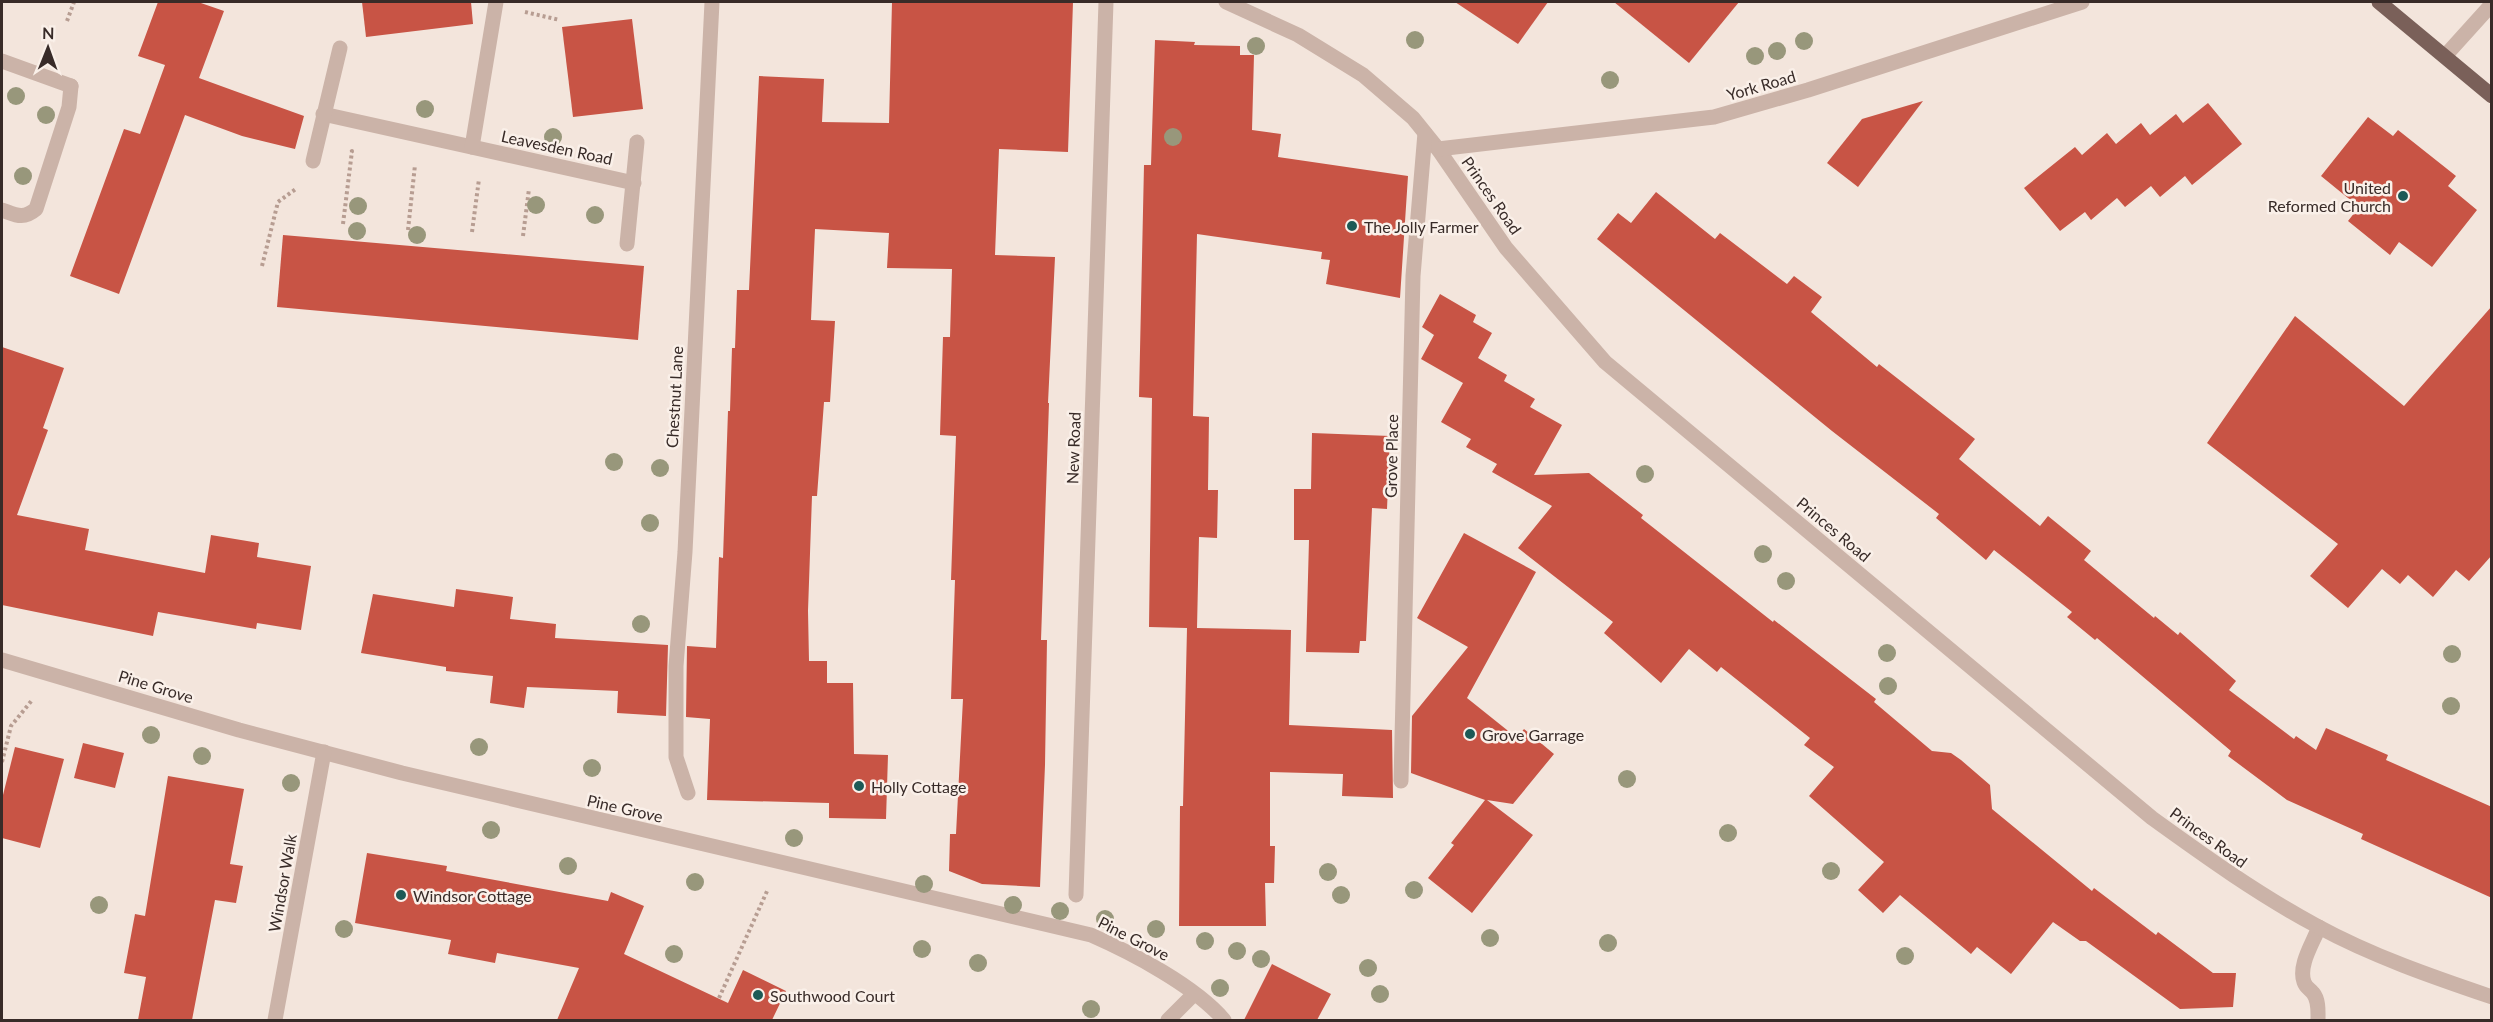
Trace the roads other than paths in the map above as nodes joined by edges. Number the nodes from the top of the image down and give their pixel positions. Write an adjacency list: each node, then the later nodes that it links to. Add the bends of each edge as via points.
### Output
1 (496, 2): 15 (street)
2 (712, 2): 24 (street, Chestnut Lane, via 676,666 676,757)
3 (1106, 2): 25 (street, New Road)
4 (1226, 2): 13 (street, Princes Road, via 1298,35 1363,75)
5 (2082, 2): 16 (street, York Road, via 1714,117)
6 (2379, 2): 9 (main road)
7 (2492, 4): 9 (street)
8 (339, 48): 12 (street)
9 (2445, 56): 11 (main road)
10 (2, 61): 19 (street, via 71,86 69,107 36,208 21,217)
11 (2492, 96)
12 (323, 114): 15 (street, Leavesden Road); 17 (street)
13 (1425, 133): 16 (street, Princes Road); 23 (street, Grove Place, via 1413,276)
14 (637, 142): 18 (street)
15 (472, 147): 18 (street, Leavesden Road)
16 (1438, 149): 26 (street, Princes Road, via 1506,248 1605,362 2152,818 2236,879)
17 (313, 161)
18 (634, 183): 20 (street)
19 (2, 210)
20 (627, 244)
21 (2, 660): 22 (street, Pine Grove)
22 (324, 752): 27 (street, Pine Grove, via 1091,935 1154,966); 29 (street, Windsor Walk)
23 (1401, 781)
24 (688, 793)
25 (1076, 895)
26 (2319, 927): 28 (street, Princes Road, via 2432,976); 32 (street, via 2302,969 2303,981 2318,1003)
27 (1194, 994): 30 (street); 31 (street, Pine Grove)
28 (2492, 997)
29 (275, 1020)
30 (1168, 1020)
31 (1224, 1020)
32 (2318, 1020)

